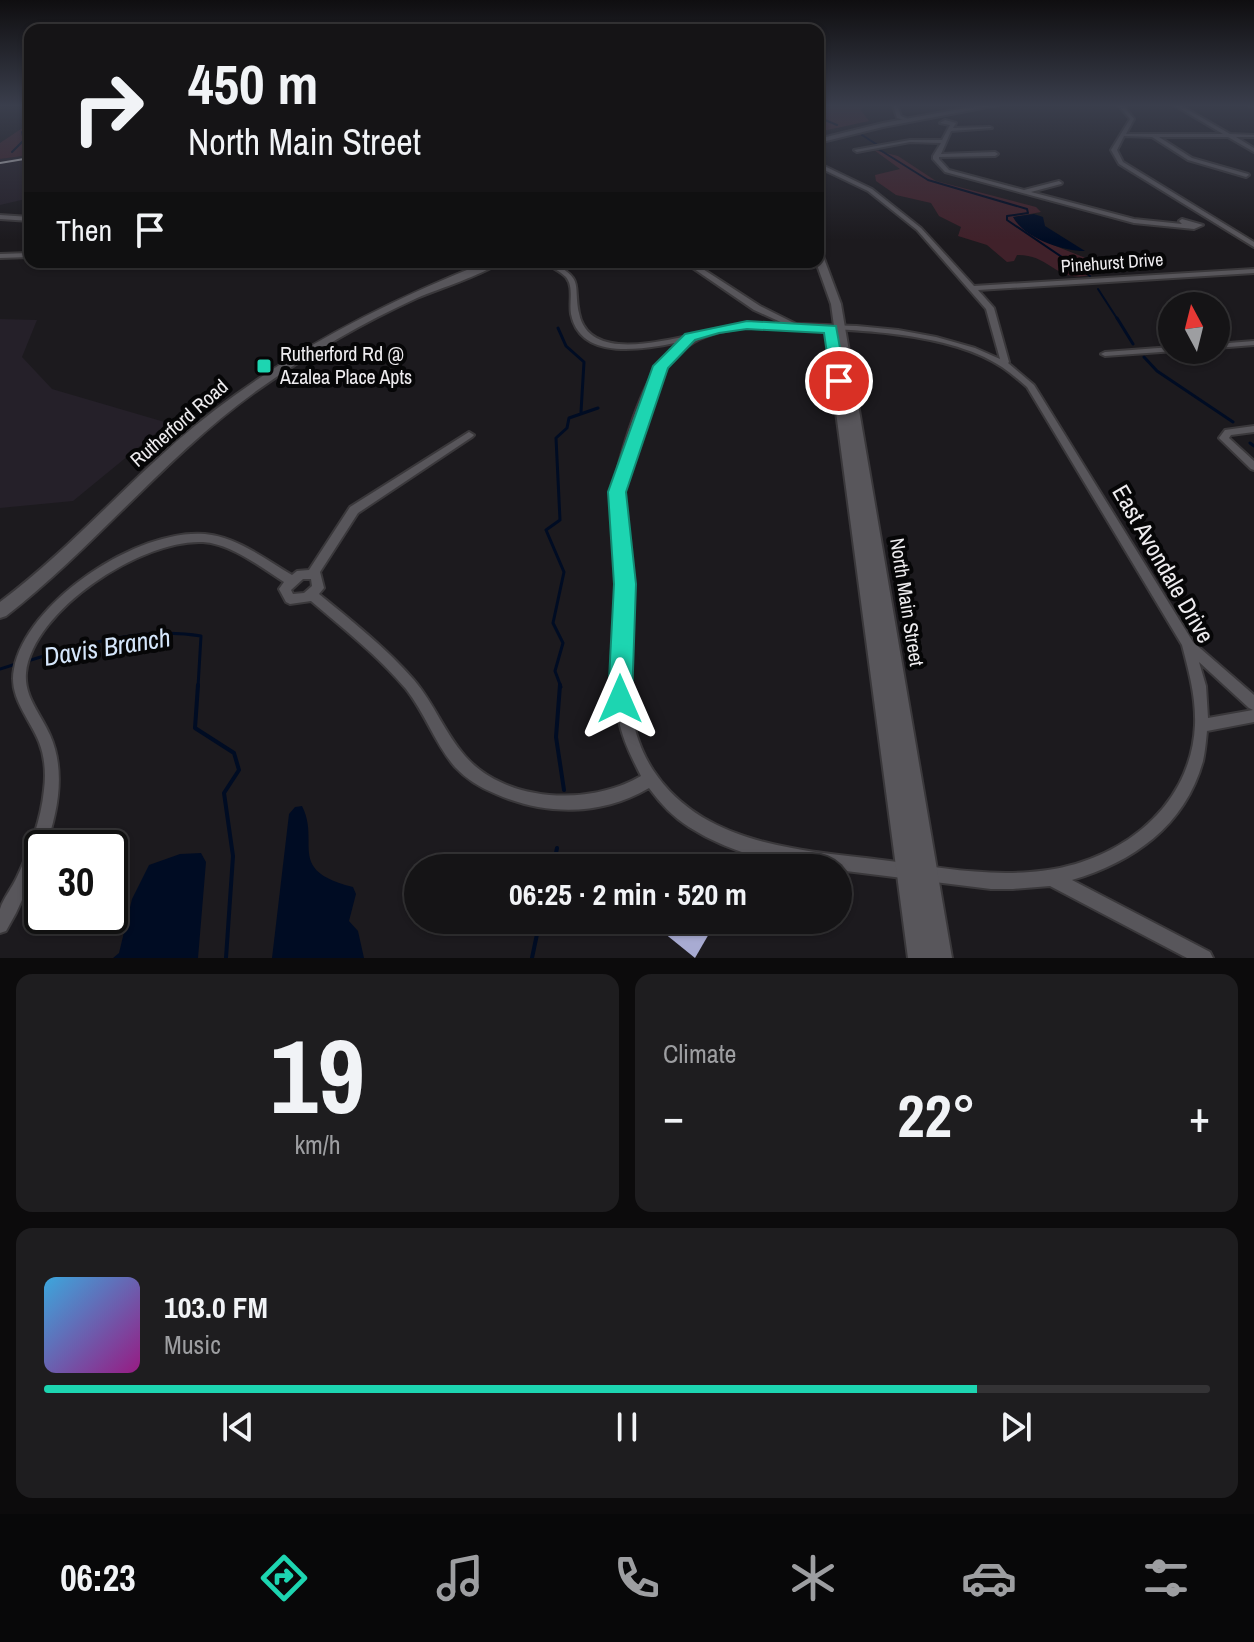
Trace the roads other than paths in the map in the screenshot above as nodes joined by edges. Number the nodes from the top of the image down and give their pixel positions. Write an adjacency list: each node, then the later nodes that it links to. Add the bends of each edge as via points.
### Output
1 (940, 150): 5 (street)
2 (1114, 150): 12 (street, via 1121,163)
3 (1175, 150): 7 (street)
4 (995, 154): 5 (street)
5 (936, 156): 9 (street, via 938,164 955,174)
6 (824, 168): 22 (street, via 901,212)
7 (1246, 175)
8 (1059, 183): 9 (street)
9 (1023, 192): 12 (street, via 1134,221)
10 (0, 217): 11 (street)
11 (24, 219)
12 (1215, 222): 13 (street)
13 (1253, 245)
14 (24, 255): 15 (street)
15 (0, 256)
16 (482, 268): 38 (street, Rutherford Road, via 377,312 260,382 180,445 54,567)
17 (560, 268): 25 (street, East Avondale Drive, via 574,282 578,323 589,337 625,347)
18 (696, 268): 23 (street, via 770,315)
19 (814, 268): 24 (street, North Main Street)
20 (823, 268): 24 (street, North Main Street, via 832,289)
21 (1254, 271): 22 (street, Pinehurst Drive)
22 (973, 288): 30 (street, via 995,315)
23 (802, 328): 24 (street, East Avondale Drive); 25 (street, East Avondale Drive, via 747,325)
24 (836, 330): 30 (street, East Avondale Drive, via 939,338); 34 (street, North Main Street)
25 (690, 337): 43 (street, via 654,377 617,492 625,584 620,699 628,733)
26 (1254, 343): 27 (street)
27 (1230, 345)
28 (1158, 350): 29 (street)
29 (1105, 354)
30 (1005, 362): 39 (street, East Avondale Drive, via 1034,391)
31 (1254, 429): 33 (street, via 1228,432 1224,438)
32 (469, 435): 35 (street, via 354,510)
33 (1254, 467)
34 (865, 525): 44 (street, North Main Street); 45 (street, North Main Street)
35 (312, 574): 36 (street); 37 (street, via 320,580)
36 (290, 580): 37 (street, via 287,597); 47 (street, via 218,541 184,538 158,543 92,576 37,632 21,664 25,708 47,743 54,785 26,878)
37 (312, 595): 43 (street, via 406,680 470,771 504,790 575,803 606,800)
38 (0, 611)
39 (1188, 644): 40 (street); 42 (street, East Avondale Drive, via 1200,681)
40 (1254, 704)
41 (1254, 716): 42 (street)
42 (1204, 725): 46 (street, East Avondale Drive, via 1191,780 1161,823 1116,854)
43 (650, 779): 44 (street, East Avondale Drive, via 686,814 742,844 777,854)
44 (907, 871): 45 (street, East Avondale Drive); 48 (street, North Main Street)
45 (928, 873): 46 (street, East Avondale Drive); 49 (street, North Main Street)
46 (1052, 878): 50 (street)
47 (0, 925)
48 (920, 958)
49 (940, 958)
50 (1204, 958)

